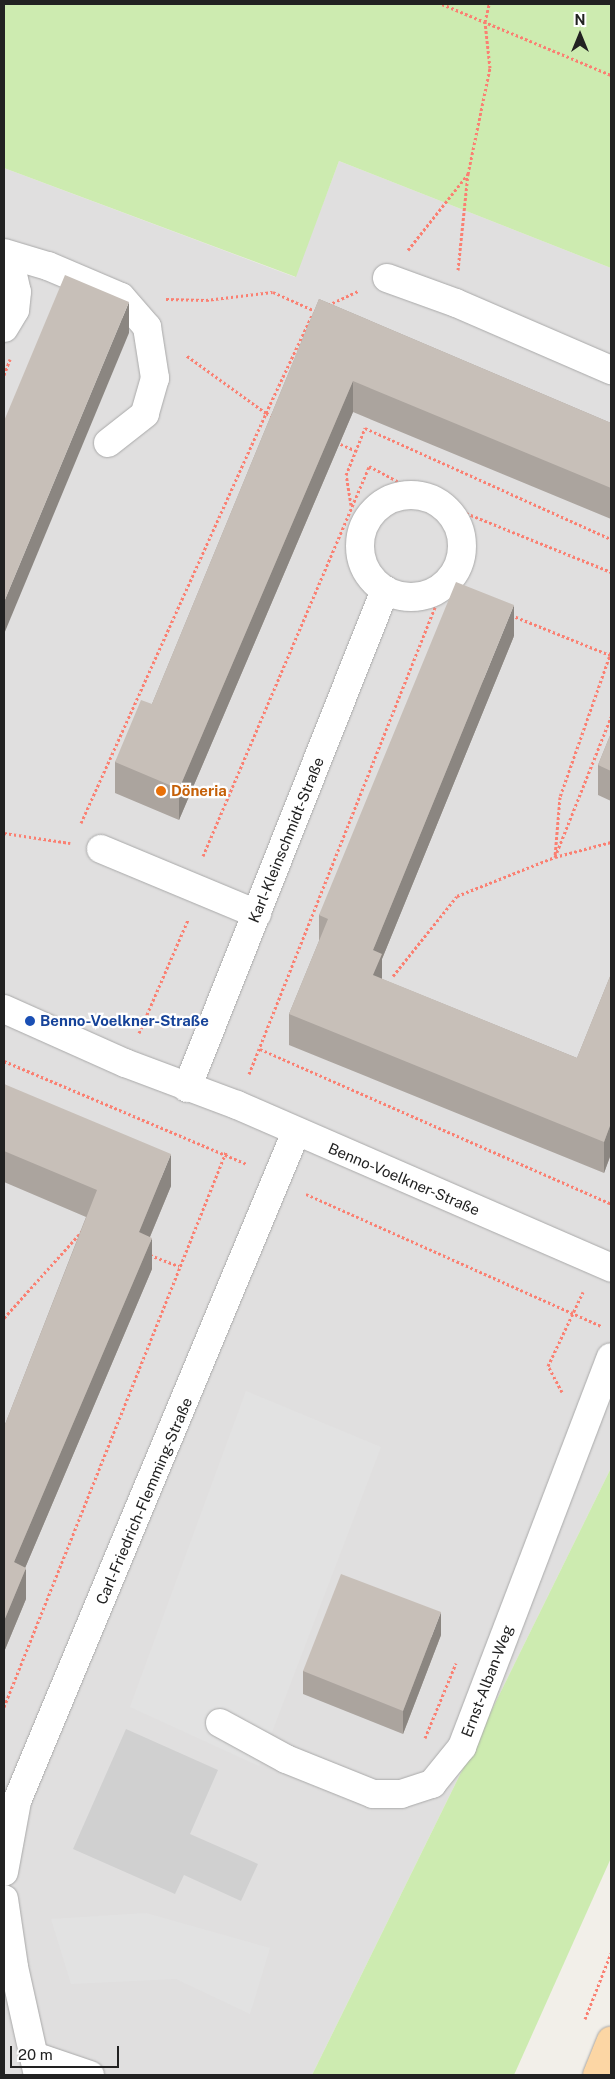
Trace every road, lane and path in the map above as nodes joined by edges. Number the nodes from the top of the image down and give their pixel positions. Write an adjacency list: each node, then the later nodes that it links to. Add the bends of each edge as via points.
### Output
1 (442, 4): 3 (path)
2 (489, 4): 3 (path)
3 (485, 22): 4 (path); 5 (path, via 490,68)
4 (611, 75)
5 (468, 174): 8 (path); 10 (path)
6 (4, 253): 9 (street, via 48,266)
7 (4, 260): 14 (street, via 13,275 17,292 15,310)
8 (387, 278): 10 (street); 11 (path)
9 (121, 297): 11 (path, via 206,300 273,292); 13 (street)
10 (456, 303): 15 (street)
11 (314, 311): 12 (path); 16 (path)
12 (323, 315)
13 (147, 327): 16 (path); 19 (street, via 155,378 145,414)
14 (4, 328)
15 (611, 370)
16 (266, 413): 17 (path); 28 (path)
17 (275, 417)
18 (334, 442): 20 (path)
19 (108, 443)
20 (356, 451): 21 (path, via 346,475); 22 (path, via 365,428)
21 (352, 506)
22 (611, 539)
23 (385, 590): 24 (street, via 414,598); 24 (street, via 372,580 363,565 360,549 362,532 380,505 395,497 412,495 443,505 461,530 461,562); 34 (street, Karl-Kleinschmidt-Straße)
24 (452, 591): 37 (path)
25 (505, 612): 26 (path)
26 (611, 653): 33 (path, via 560,797)
27 (611, 717): 33 (path)
28 (80, 826)
29 (4, 833): 30 (path, via 71,844)
30 (75, 835)
31 (611, 842): 33 (path)
32 (101, 848): 34 (street)
33 (555, 857): 35 (path, via 457,896)
34 (257, 914): 38 (street, Karl-Kleinschmidt-Straße)
35 (394, 976)
36 (4, 1010): 38 (street, Benno-Voelkner-Straße)
37 (260, 1049): 39 (path); 42 (path)
38 (187, 1088): 39 (street, Benno-Voelkner-Straße)
39 (237, 1105): 40 (street, Benno-Voelkner-Straße)
40 (296, 1132): 45 (street, Benno-Voelkner-Straße); 54 (street, Carl-Friedrich-Flemming-Straße, via 17,1801)
41 (226, 1152): 46 (path)
42 (611, 1204)
43 (90, 1233): 47 (path, via 81,1230)
44 (144, 1253): 46 (path)
45 (604, 1265): 49 (path, via 548,1366)
46 (179, 1266): 51 (path)
47 (4, 1318)
48 (611, 1357): 52 (street, Ernst-Alban-Weg, via 462,1747 432,1784 401,1794 373,1794 286,1759)
49 (566, 1401)
50 (459, 1657): 53 (path)
51 (4, 1707)
52 (220, 1723)
53 (420, 1748)
54 (4, 1872)
55 (4, 1899): 59 (street)
56 (611, 1953): 57 (path)
57 (583, 2023)
58 (611, 2041): 61 (main road)
59 (36, 2066): 60 (street)
60 (90, 2075)
61 (597, 2075)

